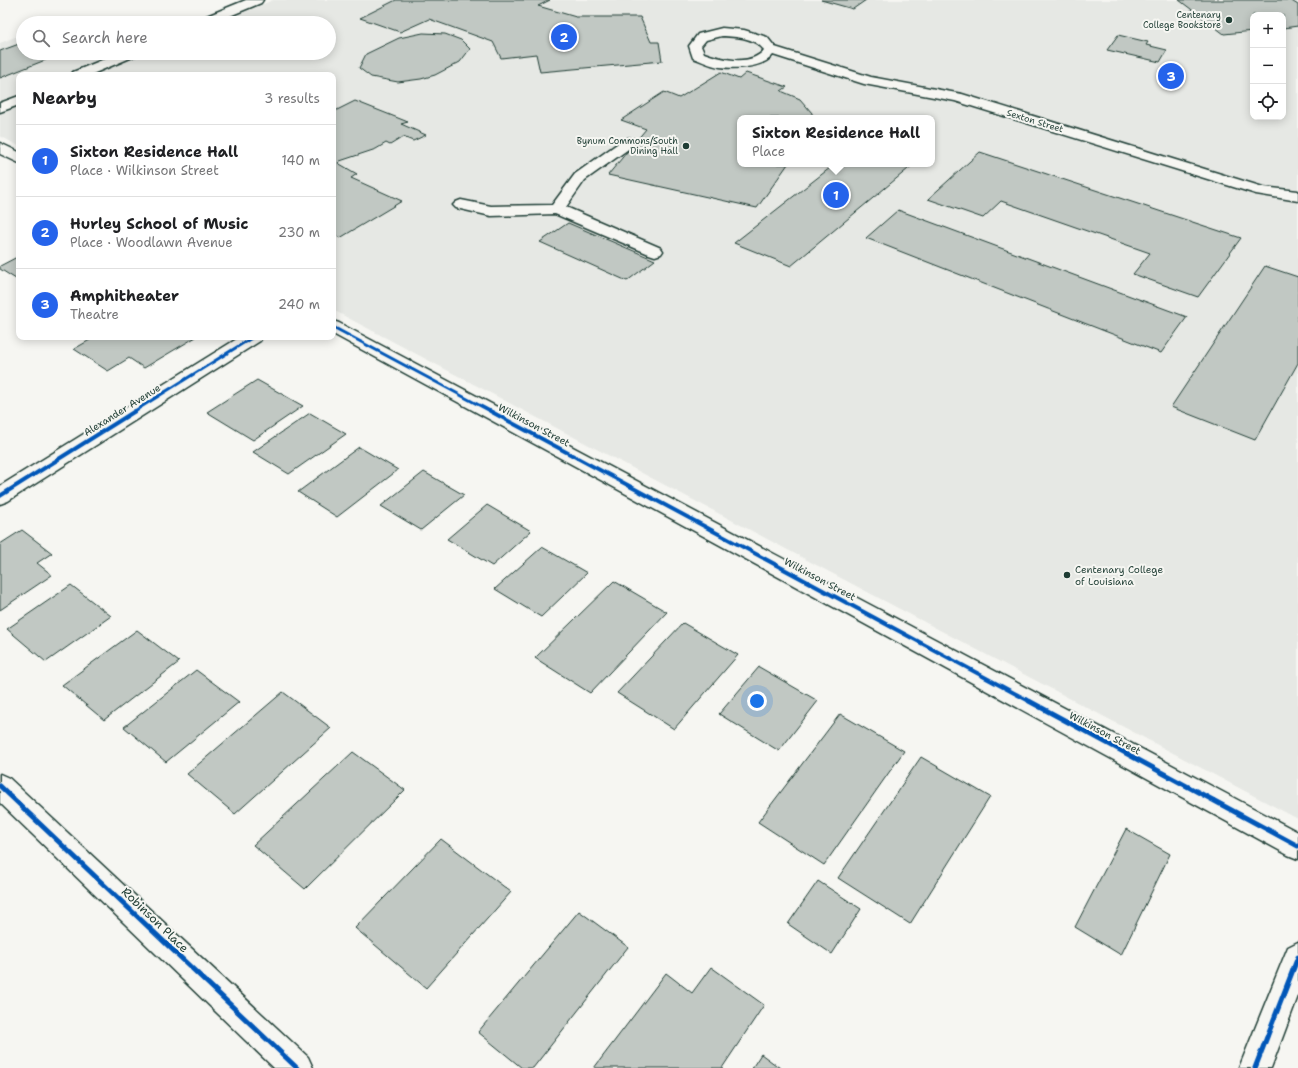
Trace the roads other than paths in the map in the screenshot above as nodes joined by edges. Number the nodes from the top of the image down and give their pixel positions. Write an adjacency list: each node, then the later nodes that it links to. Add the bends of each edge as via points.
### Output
1 (257, 0): 2 (street)
2 (219, 16)
3 (770, 50): 3 (lane, Sexton Street, via 764,58 720,63 698,55 695,46 702,37 722,32 744,34 763,40); 11 (lane, Sexton Street, via 869,81 957,97 1261,191)
4 (113, 60): 5 (street)
5 (85, 72)
6 (16, 101): 7 (street)
7 (0, 108)
8 (629, 142): 13 (lane, via 580,177)
9 (0, 148): 10 (street)
10 (16, 156)
11 (1298, 196)
12 (461, 205): 13 (lane, via 491,211)
13 (557, 209): 14 (lane)
14 (655, 251)
15 (336, 329): 19 (street, Wilkinson Street)
16 (248, 340): 17 (street, Alexander Avenue)
17 (0, 496)
18 (0, 786): 21 (street, Robinson Place)
19 (1298, 846)
20 (1298, 957): 22 (street)
21 (297, 1068)
22 (1255, 1068)

